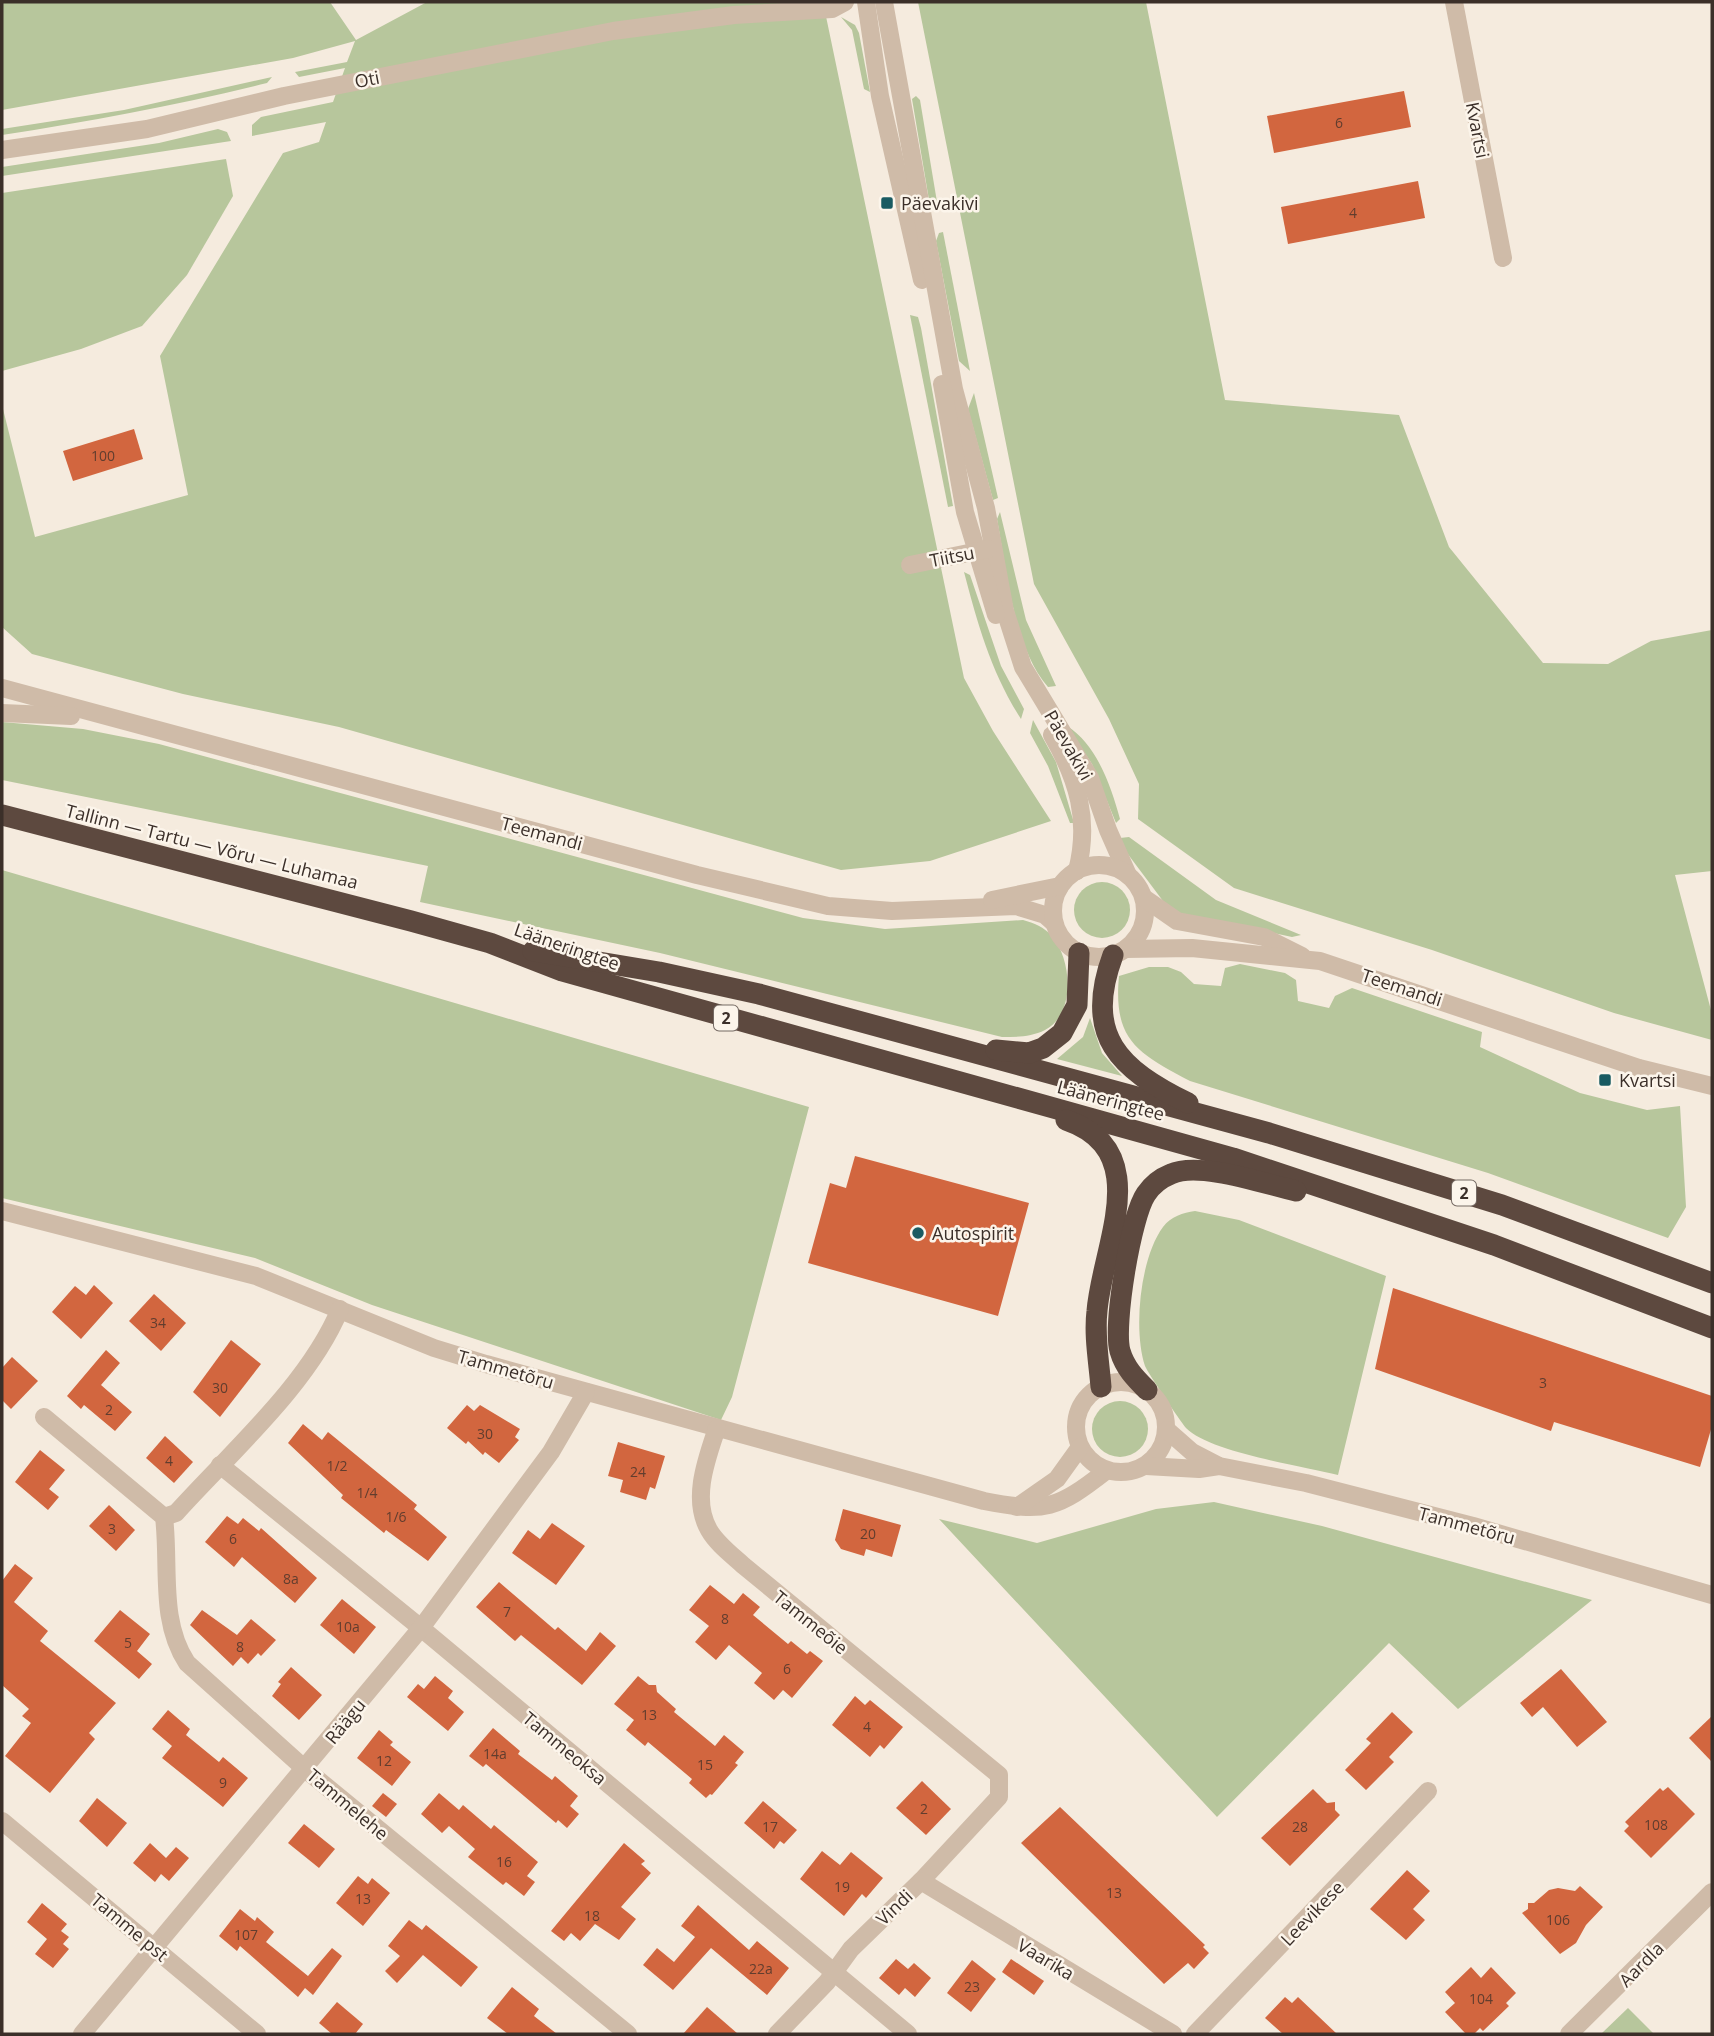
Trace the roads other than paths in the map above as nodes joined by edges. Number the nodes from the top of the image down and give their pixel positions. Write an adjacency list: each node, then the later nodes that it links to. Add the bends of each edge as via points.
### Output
1 (774, 2): 6 (street, Oti)
2 (845, 2): 6 (street, Oti, via 832,9)
3 (866, 2): 9 (street, Päevakivi, via 880,96 924,290 965,512)
4 (884, 2): 9 (street, Päevakivi)
5 (1454, 2): 8 (street, Kvartsi)
6 (734, 15): 7 (street, Oti, via 613,31 284,96 147,129)
7 (2, 150)
8 (1503, 258)
9 (986, 549): 10 (street, Tiitsu); 15 (street, Päevakivi, via 1007,652 1062,753 1080,800 1085,830); 16 (street, Päevakivi, via 1023,667 1090,778)
10 (910, 565)
11 (2, 688): 13 (street, Teemandi)
12 (2, 713): 13 (street, Teemandi)
13 (116, 720): 19 (street, Teemandi, via 828,906 892,911)
14 (2, 816): 20 (highway, Tallinn — Tartu — Võru — Luhamaa / 2)
15 (1077, 871): 16 (street, via 1098,864); 17 (street)
16 (1127, 873): 18 (street, Teemandi)
17 (1060, 886): 19 (street, Teemandi); 21 (street)
18 (1144, 898): 23 (street, via 1143,927 1137,940); 25 (street, Teemandi, via 1177,921 1264,937)
19 (972, 906): 21 (street, Teemandi, via 1029,908)
20 (411, 921): 22 (highway, Lääneringtee / 2)
21 (1054, 923): 24 (street, Teemandi)
22 (490, 943): 26 (highway, Lääneringtee / 2, via 696,980); 27 (highway, Lääneringtee / 2, via 562,971)
23 (1120, 952): 24 (street, Teemandi, via 1090,957); 25 (street, Teemandi, via 1192,948 1273,959); 29 (highway, via 1101,999 1104,1025 1120,1057 1137,1075 1165,1092)
24 (1079, 953): 26 (highway, via 1079,992 1073,1018 1044,1048 1029,1053)
25 (1307, 958): 28 (street, Teemandi, via 1639,1068)
26 (946, 1045): 29 (highway, Lääneringtee / 2)
27 (965, 1085): 31 (highway, Lääneringtee / 2, via 1158,1135); 35 (highway, via 1077,1124 1106,1147 1115,1163 1119,1189 1097,1309)
28 (1712, 1086)
29 (1269, 1133): 32 (highway, Lääneringtee / 2, via 1502,1205)
30 (2, 1210): 33 (street, Tammetõru, via 252,1275)
31 (1404, 1214): 34 (highway, Lääneringtee / 2); 36 (highway, via 1195,1170 1171,1173 1155,1183 1144,1196 1138,1216 1118,1327 1120,1350 1130,1374)
32 (1712, 1283)
33 (340, 1309): 37 (street, Tammetõru, via 434,1348); 42 (street, via 327,1341 299,1378)
34 (1712, 1328)
35 (1101, 1387): 36 (street, via 1124,1382); 41 (street, via 1080,1408 1076,1423)
36 (1147, 1390): 40 (street, via 1162,1407)
37 (586, 1392): 39 (street, Tammetõru); 49 (street, Räägu, via 551,1452)
38 (44, 1417): 47 (street)
39 (717, 1428): 46 (street, Tammetõru); 51 (street, Tammeõie, via 702,1496 703,1512 716,1539)
40 (1167, 1430): 43 (street, via 1164,1445); 44 (street, Tammetõru, via 1192,1452)
41 (1080, 1447): 45 (street, via 1093,1464); 46 (street, via 1057,1479)
42 (219, 1465): 47 (street, via 176,1513); 49 (street, Tammeoksa)
43 (1146, 1466): 44 (street, Tammetõru); 45 (street, via 1119,1473)
44 (1219, 1466): 48 (street, Tammetõru, via 1473,1526)
45 (1106, 1471): 46 (street, Tammetõru, via 1053,1506)
46 (1017, 1507)
47 (164, 1517): 50 (street, Tammelehe, via 170,1622 178,1649 197,1673)
48 (1712, 1595)
49 (421, 1628): 50 (street, Räägu); 57 (street, Tammeoksa)
50 (305, 1769): 56 (street, Räägu); 60 (street, Tammelehe)
51 (999, 1776): 54 (street, Vindi, via 999,1797)
52 (1428, 1791): 64 (street, Leevikese)
53 (2, 1821): 56 (street, Tamme pst)
54 (921, 1881): 57 (street, Vindi, via 851,1949); 63 (street, Vaarika)
55 (1712, 1892): 65 (street, Aardla)
56 (155, 1946): 58 (street, Räägu); 59 (street, Tamme pst)
57 (834, 1972): 61 (street, Vindi); 62 (street, Tammeoksa)
58 (82, 2034)
59 (257, 2034)
60 (628, 2034)
61 (777, 2034)
62 (908, 2034)
63 (1173, 2034)
64 (1195, 2034)
65 (1569, 2034)

